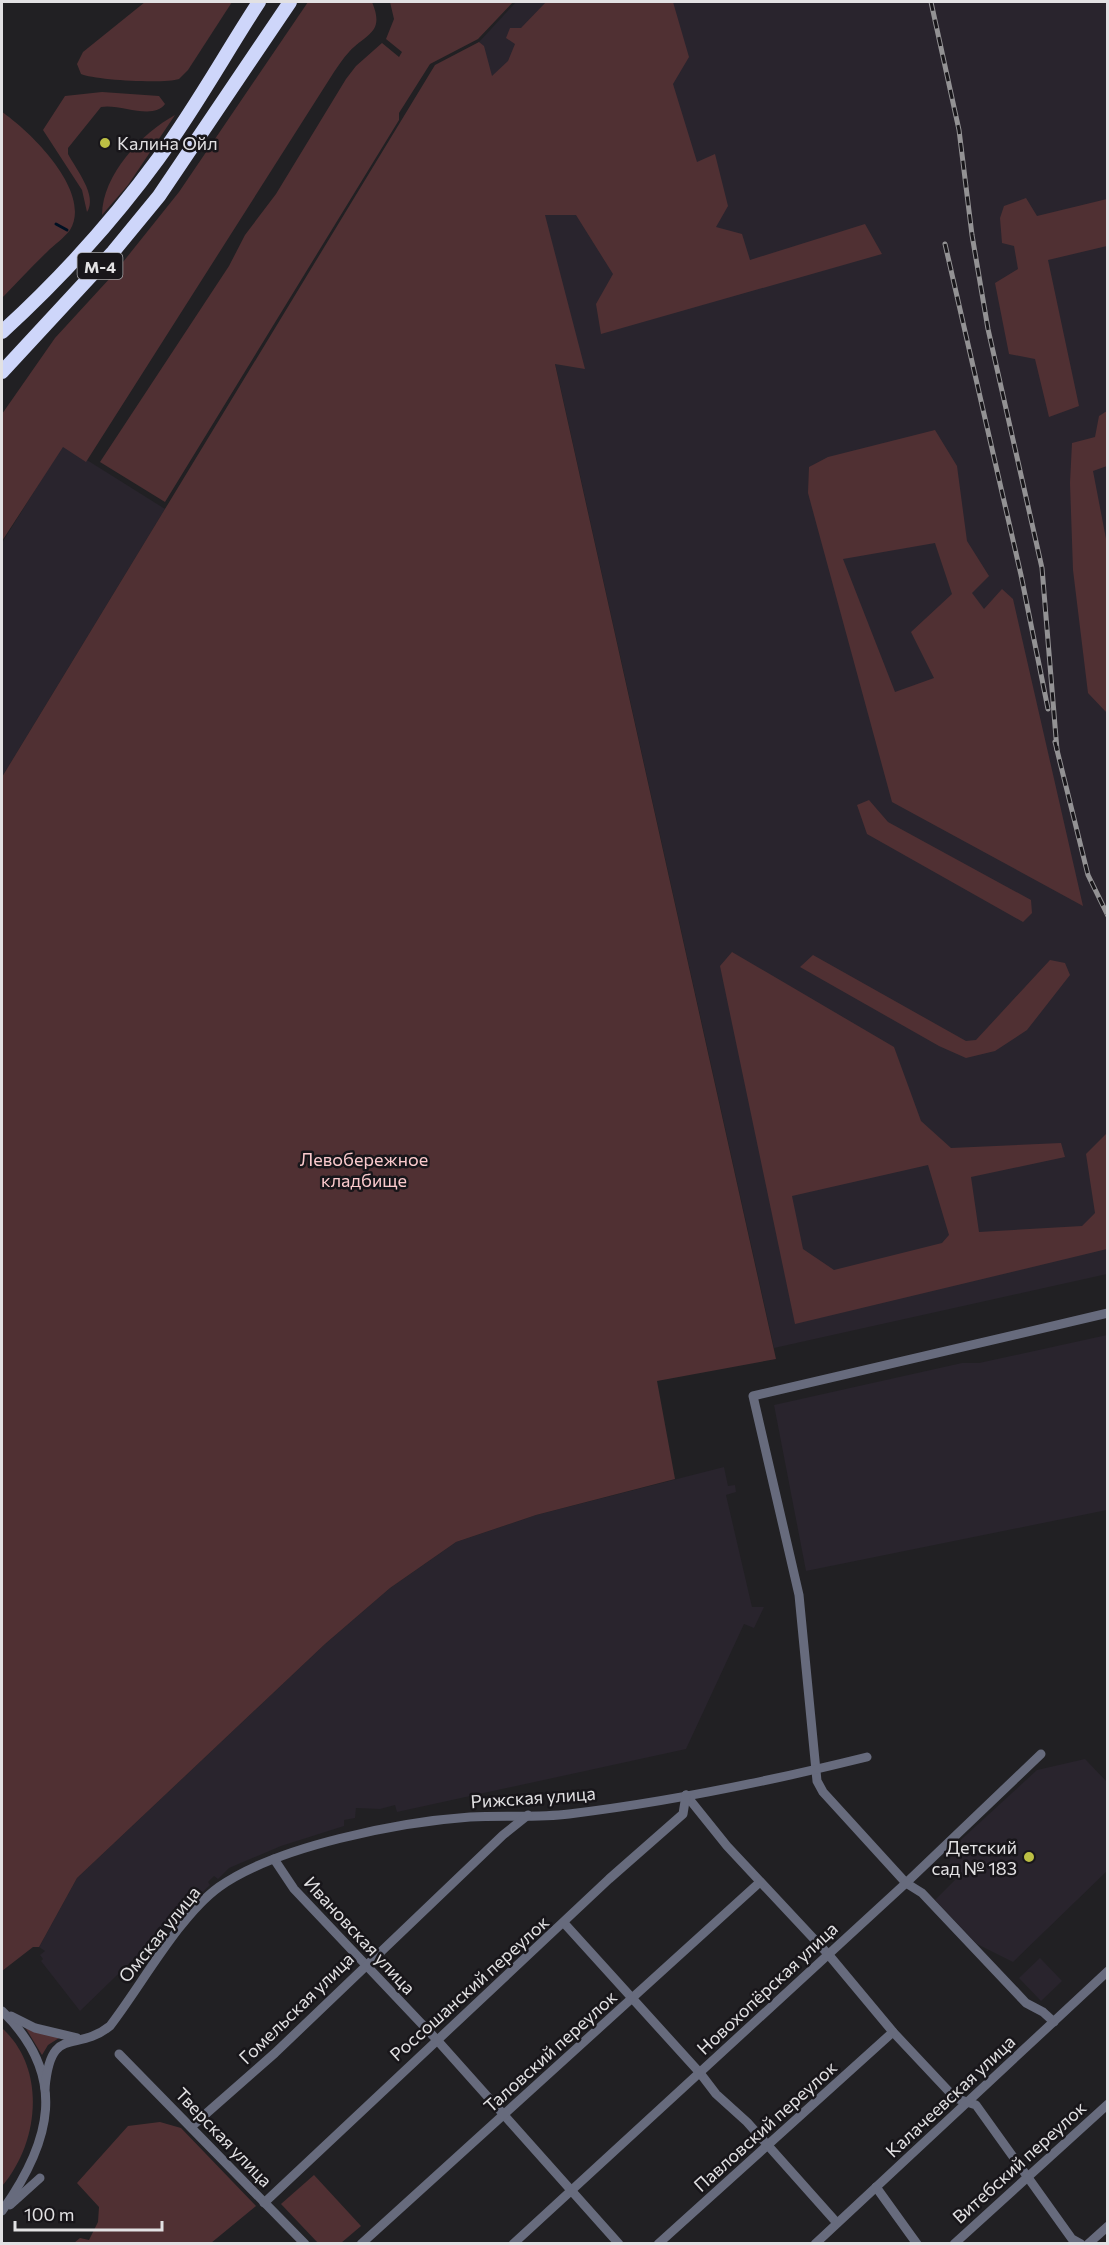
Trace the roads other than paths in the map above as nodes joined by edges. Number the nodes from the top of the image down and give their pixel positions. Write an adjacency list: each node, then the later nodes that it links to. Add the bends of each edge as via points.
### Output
1 (259, 2): 3 (highway, М-4, via 192,109 131,194 94,238)
2 (290, 2): 4 (highway, М-4, via 159,196 106,260)
3 (2, 332)
4 (2, 372)
5 (1107, 1313): 8 (street, via 753,1396 799,1595)
6 (1041, 1754): 13 (street, Новохопёрская улица)
7 (867, 1757): 8 (street, Рижская улица)
8 (814, 1770): 9 (street, Рижская улица); 13 (street, via 823,1792)
9 (686, 1795): 10 (street, Рижская улица, via 568,1815); 12 (street); 14 (street, Россошанский переулок, via 684,1814)
10 (528, 1815): 11 (street, Рижская улица, via 468,1817 396,1828 328,1842); 16 (street, Гомельская улица)
11 (274, 1859): 16 (street, Ивановская улица, via 294,1889); 22 (street, Омская улица, via 239,1875 201,1902 110,2026 94,2036)
12 (760, 1882): 15 (street); 18 (street, Таловский переулок)
13 (906, 1883): 15 (street, Новохопёрская улица); 20 (street, via 922,1893 1026,2003)
14 (564, 1923): 18 (street); 23 (street, Россошанский переулок)
15 (828, 1954): 21 (street); 25 (street, Новохопёрская улица)
16 (364, 1966): 23 (street, Ивановская улица); 30 (street, Гомельская улица, via 275,2053)
17 (1107, 1971): 20 (street, Калачеевская улица)
18 (631, 1999): 25 (street); 29 (street, Таловский переулок)
19 (2, 2010): 22 (street, via 35,2028); 26 (street, via 31,2044)
20 (1054, 2022): 27 (street, Калачеевская улица)
21 (893, 2032): 27 (street, via 956,2098); 31 (street, Павловский переулок)
22 (79, 2038): 26 (street, Омская улица, via 55,2050 49,2061)
23 (436, 2040): 29 (street, Ивановская улица); 36 (street, Россошанский переулок)
24 (119, 2054): 30 (street, Тверская улица)
25 (700, 2073): 31 (street); 35 (street, Новохопёрская улица)
26 (45, 2088): 37 (street, via 45,2117 39,2145)
27 (967, 2102): 32 (street, via 976,2105); 34 (street, Калачеевская улица)
28 (1107, 2104): 32 (street, Витебский переулок)
29 (503, 2115): 35 (street, Ивановская улица); 41 (street, Таловский переулок)
30 (192, 2126): 36 (street, Тверская улица)
31 (768, 2145): 38 (street); 44 (street, Павловский переулок)
32 (1029, 2176): 47 (street, Витебский переулок); 48 (street, via 1072,2239)
33 (40, 2178): 37 (street)
34 (876, 2187): 38 (street, Калачеевская улица); 46 (street)
35 (571, 2189): 42 (street, Новохопёрская улица); 43 (street, Ивановская улица)
36 (264, 2203): 40 (street, Тверская улица)
37 (2, 2212)
38 (837, 2223): 45 (street, Калачеевская улица)
39 (1107, 2226): 49 (street)
40 (304, 2244)
41 (361, 2244)
42 (513, 2244)
43 (619, 2244)
44 (658, 2244)
45 (815, 2244)
46 (916, 2244)
47 (954, 2244)
48 (1081, 2244)
49 (1088, 2244)

